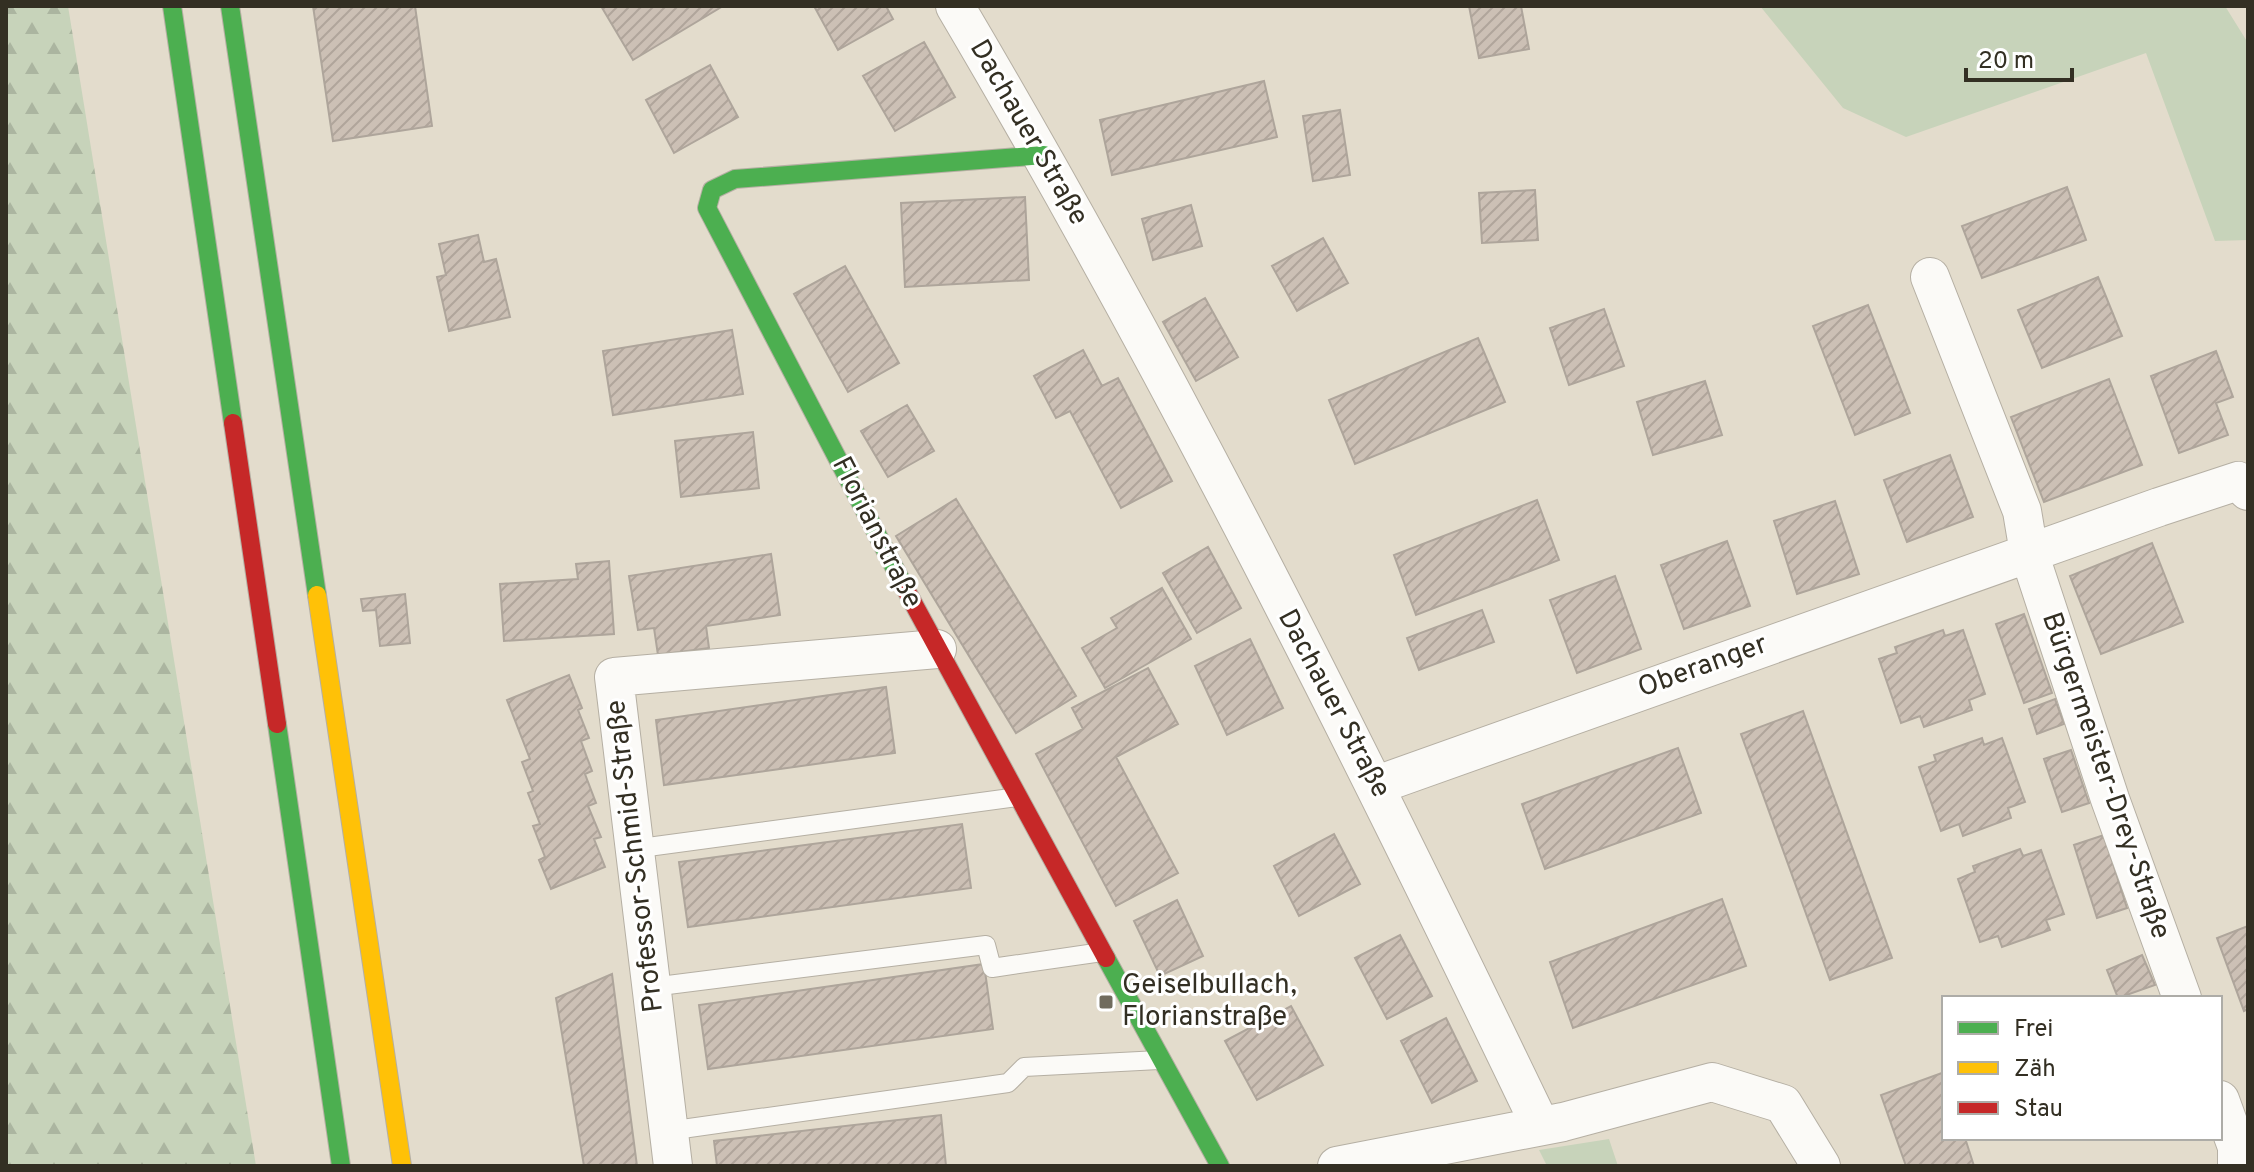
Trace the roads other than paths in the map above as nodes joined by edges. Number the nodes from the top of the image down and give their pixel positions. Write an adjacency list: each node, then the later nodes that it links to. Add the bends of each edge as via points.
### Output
1 (172, 6): 19 (main road)
2 (230, 6): 20 (main road)
3 (955, 6): 4 (street, Dachauer Straße)
4 (1044, 155): 8 (main road, Florianstraße, via 735,179 712,190 707,208); 9 (street, Dachauer Straße)
5 (1930, 277): 7 (street, via 2022,511)
6 (2248, 491): 7 (street, Oberanger, via 2238,481)
7 (2029, 553): 9 (street, Oberanger); 14 (street, Bürgermeister-Drey-Straße)
8 (937, 649): 10 (main road, Florianstraße); 11 (street, Professor-Schmid-Straße, via 614,677)
9 (1377, 785): 17 (street, Dachauer Straße)
10 (1018, 797): 11 (lane); 12 (main road, Florianstraße)
11 (633, 849): 13 (street, Professor-Schmid-Straße)
12 (1102, 952): 13 (lane, via 992,968 986,945); 15 (main road, Florianstraße)
13 (652, 987): 18 (street, Professor-Schmid-Straße)
14 (2181, 996)
15 (1162, 1059): 18 (lane, via 1024,1067 1008,1083); 21 (main road, Florianstraße)
16 (2222, 1106): 24 (street, via 2237,1147)
17 (1540, 1125): 22 (street); 23 (street, via 1712,1082 1783,1104)
18 (670, 1148)
19 (341, 1166)
20 (402, 1166)
21 (1220, 1166)
22 (1337, 1166)
23 (1821, 1166)
24 (2237, 1166)

